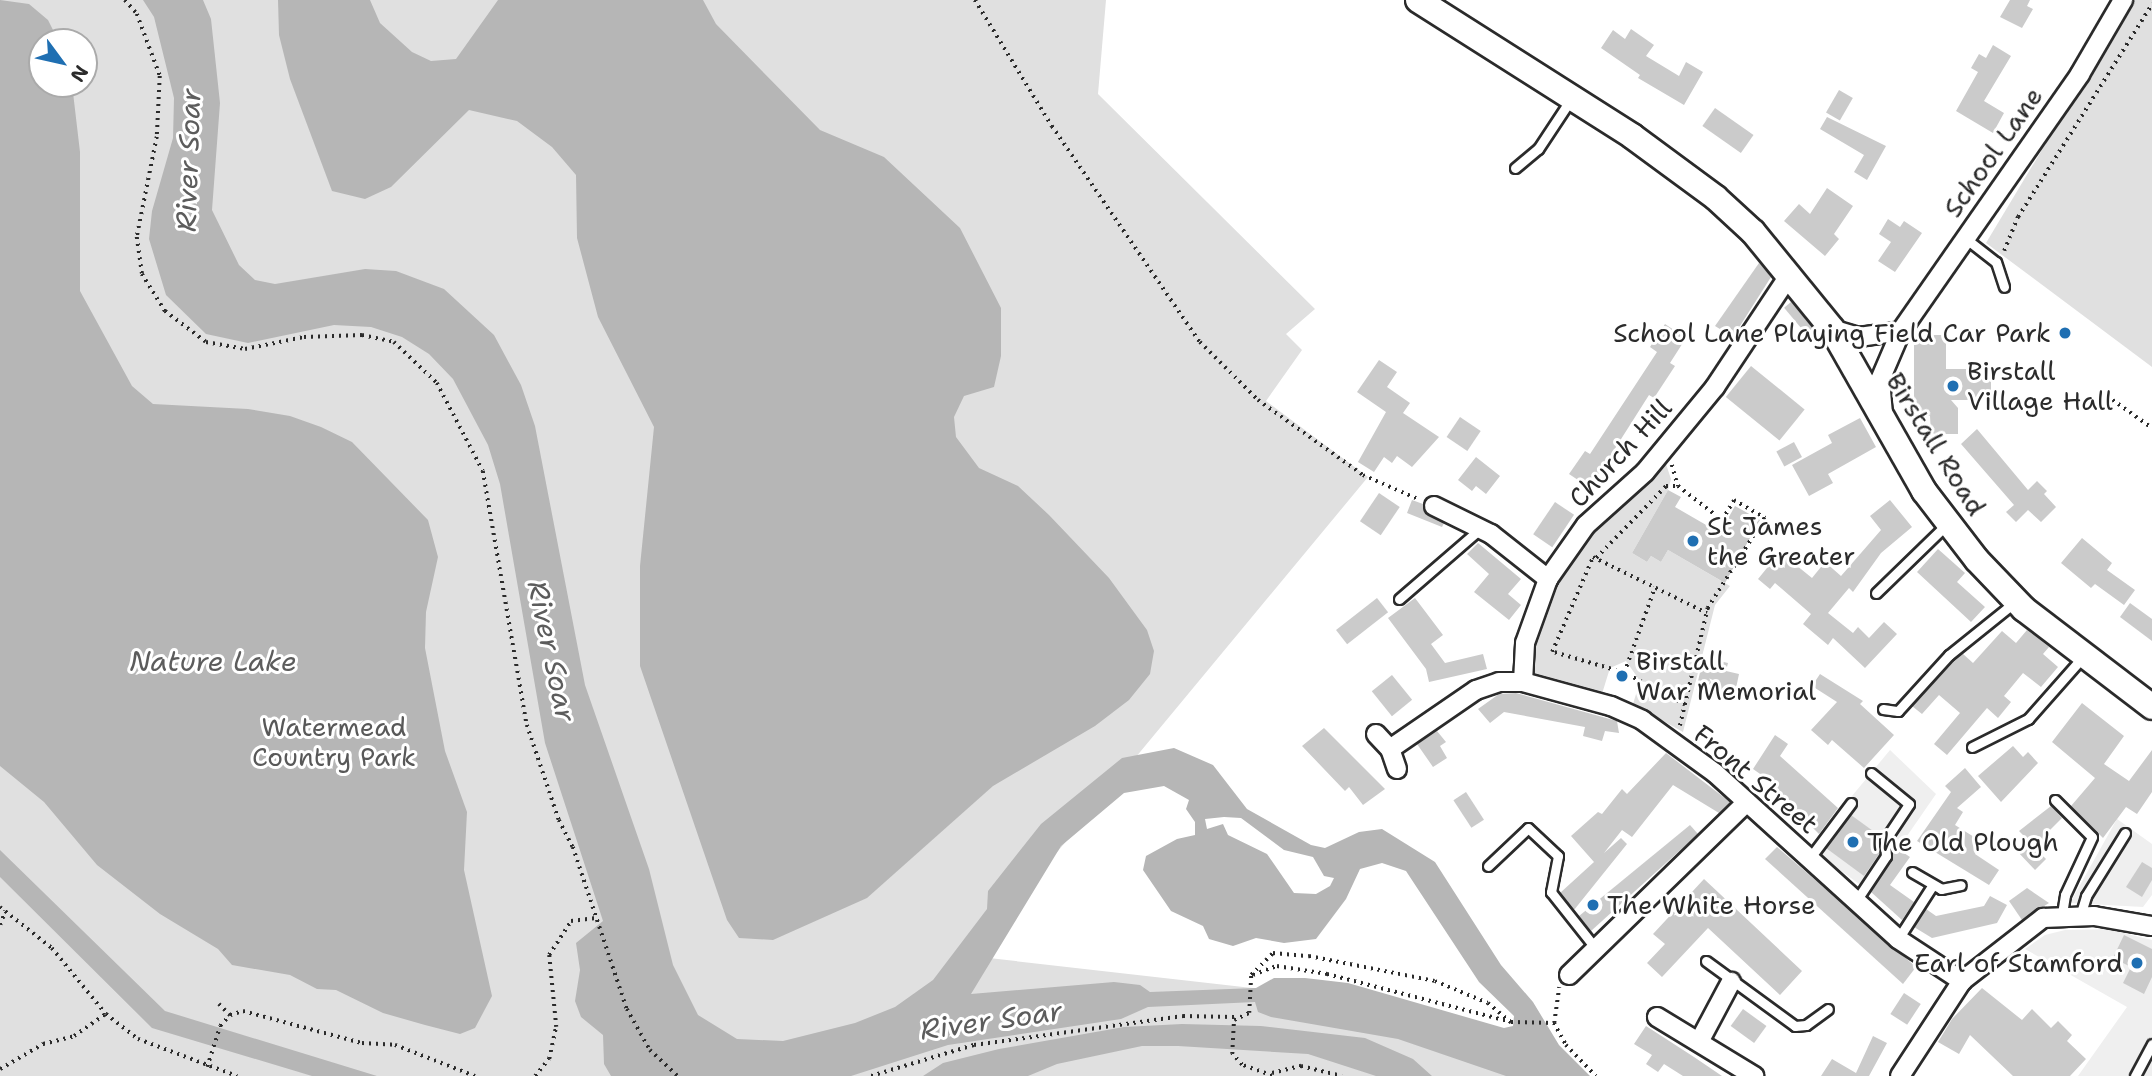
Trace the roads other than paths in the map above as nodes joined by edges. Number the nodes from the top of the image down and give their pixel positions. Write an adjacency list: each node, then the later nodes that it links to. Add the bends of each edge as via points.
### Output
1 (1418, 0): 3 (street, Birstall Road)
2 (2123, 0): 5 (street, School Lane, via 2080,74)
3 (1572, 98): 4 (lane, via 1538,149); 6 (street, Birstall Road, via 1716,198)
4 (1515, 168)
5 (1965, 238): 7 (lane, via 1996,262); 9 (street, School Lane)
6 (1790, 274): 8 (street, Birstall Road); 14 (street, Church Hill, via 1715,387 1665,447 1586,525)
7 (2004, 287)
8 (1832, 329): 9 (street, via 1859,337); 10 (street, Birstall Road)
9 (1901, 331): 10 (street, School Lane, via 1880,380)
10 (1883, 419): 12 (street, Birstall Road)
11 (1434, 506): 13 (street)
12 (1947, 524): 15 (lane); 17 (street, Birstall Road)
13 (1481, 528): 14 (street); 16 (lane)
14 (1548, 579): 19 (street, Church Hill, via 1525,643)
15 (1877, 593)
16 (1399, 599)
17 (2016, 601): 18 (street, Birstall Road); 21 (lane, via 1949,655 1898,711)
18 (2082, 658): 20 (street, Birstall Road); 23 (lane, via 2028,719)
19 (1522, 682): 24 (street, via 1476,690); 28 (street, Front Street, via 1611,706 1675,744)
20 (2152, 707)
21 (1883, 709)
22 (1376, 734): 24 (street)
23 (1972, 747)
24 (1390, 749): 25 (street)
25 (1397, 769)
26 (1871, 773): 36 (lane, via 1909,804 1885,840 1886,856)
27 (2055, 800): 37 (lane, via 2092,837 2065,895)
28 (1747, 802): 31 (street, Front Street); 40 (street)
29 (1851, 803): 31 (lane)
30 (2125, 833): 37 (lane)
31 (1809, 859): 36 (street, Front Street)
32 (1489, 866): 40 (lane, via 1528,828 1558,856 1551,891)
33 (1912, 872): 35 (lane)
34 (1961, 885): 35 (lane)
35 (1932, 886): 39 (lane)
36 (1856, 901): 39 (street, Front Street)
37 (2071, 916): 38 (street); 43 (street, via 2043,918)
38 (2152, 926)
39 (1898, 939): 43 (street, Front Street)
40 (1597, 950): 42 (street)
41 (1706, 961): 44 (lane)
42 (1569, 975)
43 (1962, 981): 50 (street)
44 (1731, 982): 45 (lane, via 1795,1026 1806,1025); 47 (street)
45 (1828, 1009)
46 (1657, 1017): 47 (street)
47 (1700, 1040): 49 (street)
48 (2152, 1045): 51 (lane)
49 (1754, 1076)
50 (1900, 1076)
51 (2135, 1076)

